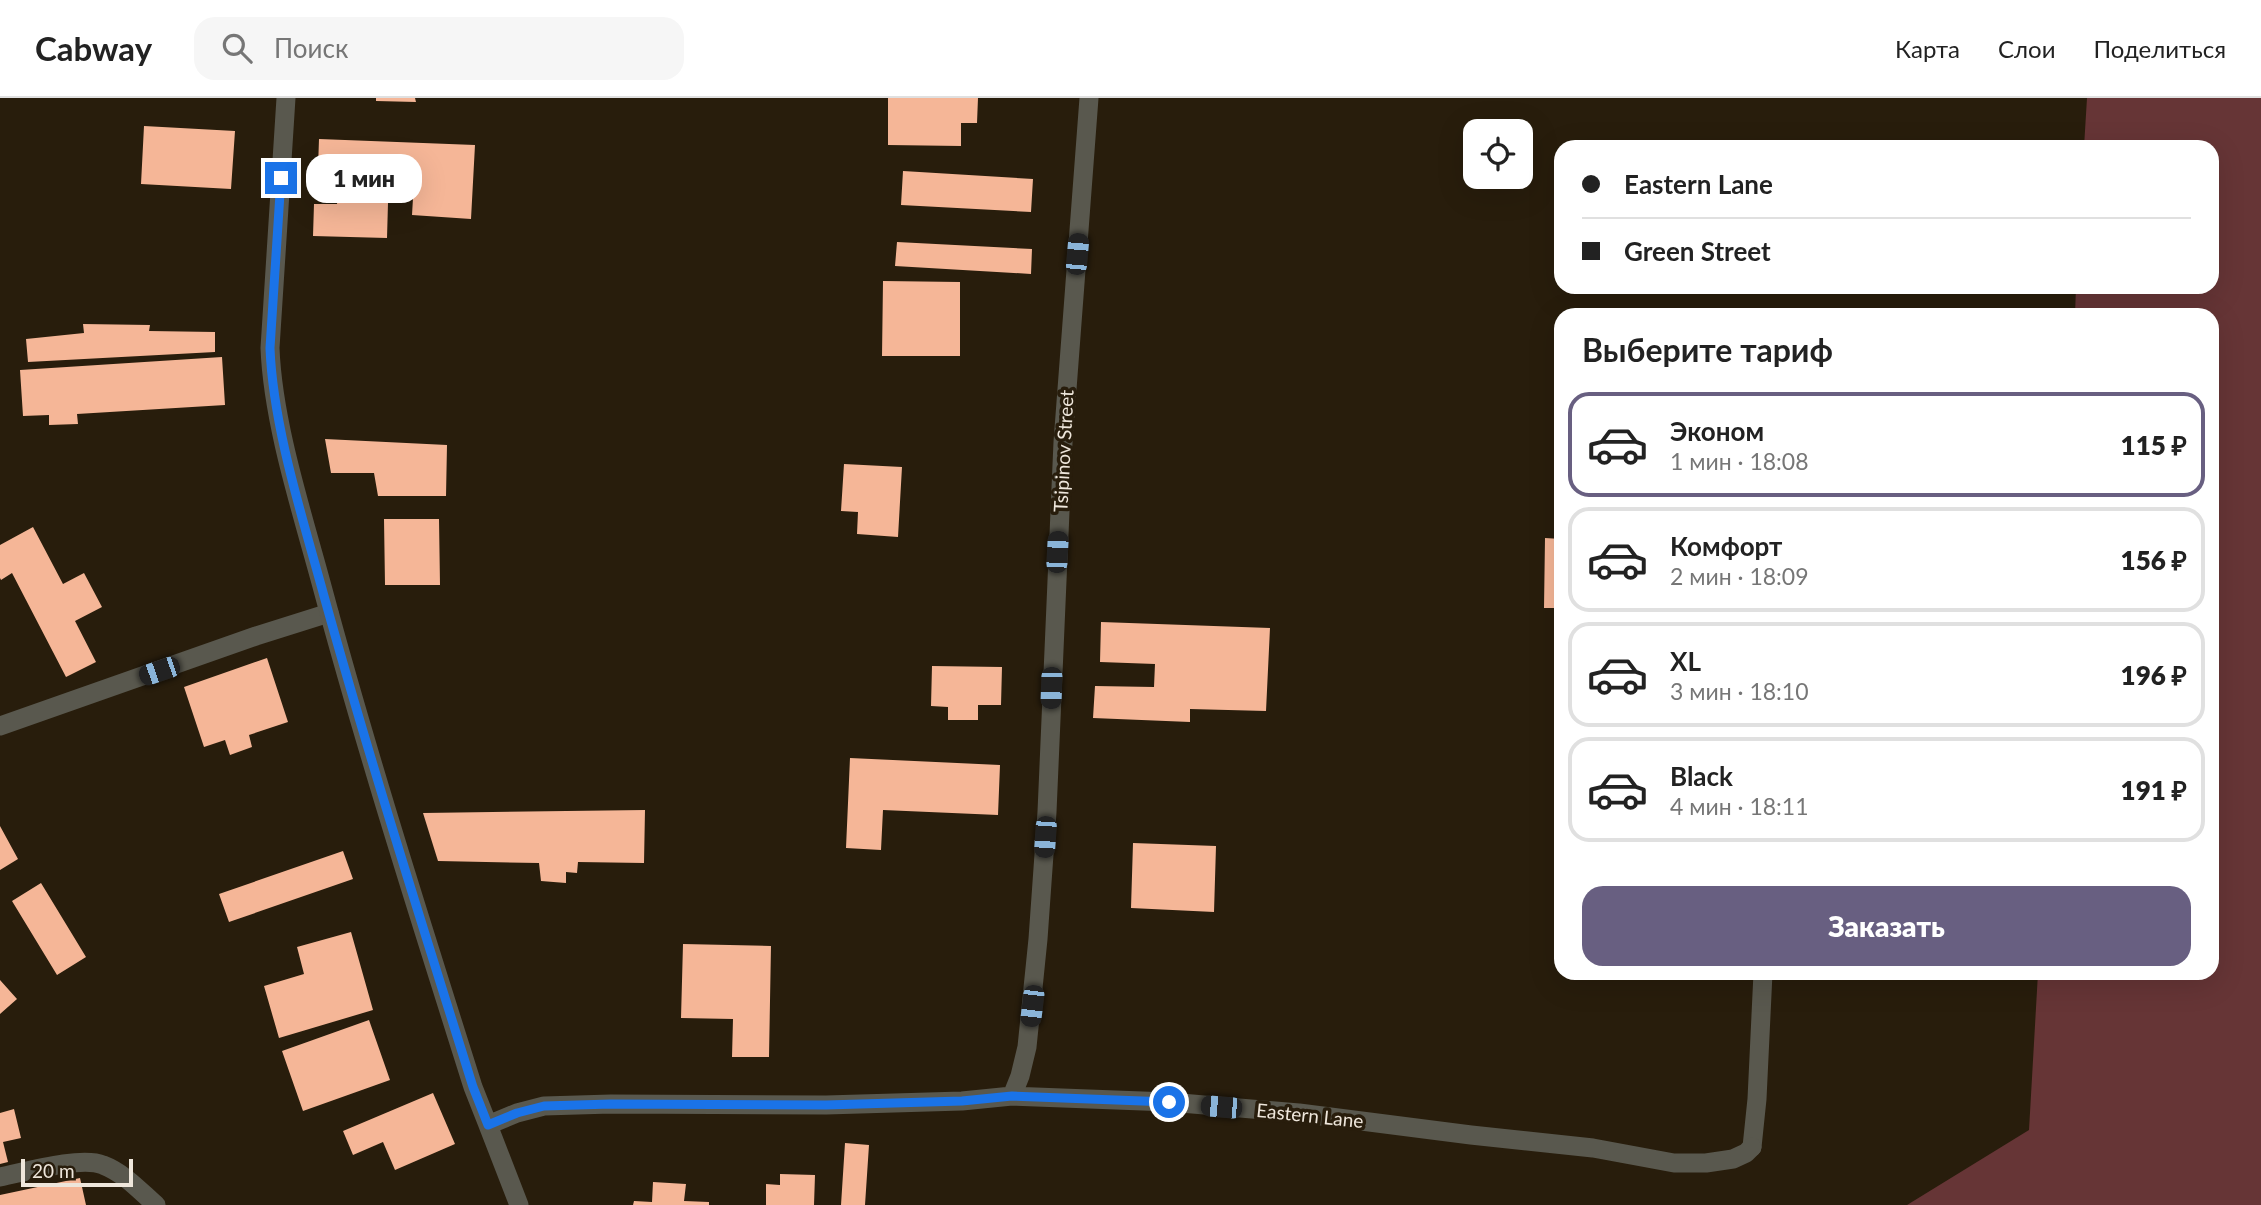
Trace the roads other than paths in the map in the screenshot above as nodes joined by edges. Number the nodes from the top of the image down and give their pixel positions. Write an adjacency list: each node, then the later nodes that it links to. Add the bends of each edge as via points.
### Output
1 (286, 98): 3 (street, via 271,366 281,429)
2 (1090, 98): 6 (street, Tsipinov Street, via 1063,442 1038,939 1027,1047)
3 (329, 613): 4 (street); 7 (street)
4 (0, 726)
5 (1763, 980): 6 (street, Eastern Lane, via 1752,1147 1733,1159 1674,1163 1593,1148 1299,1113)
6 (1012, 1096): 7 (street, Eastern Lane, via 826,1105 544,1106)
7 (488, 1125): 10 (street)
8 (0, 1177): 9 (street, via 68,1163 101,1163)
9 (156, 1205)
10 (519, 1205)

